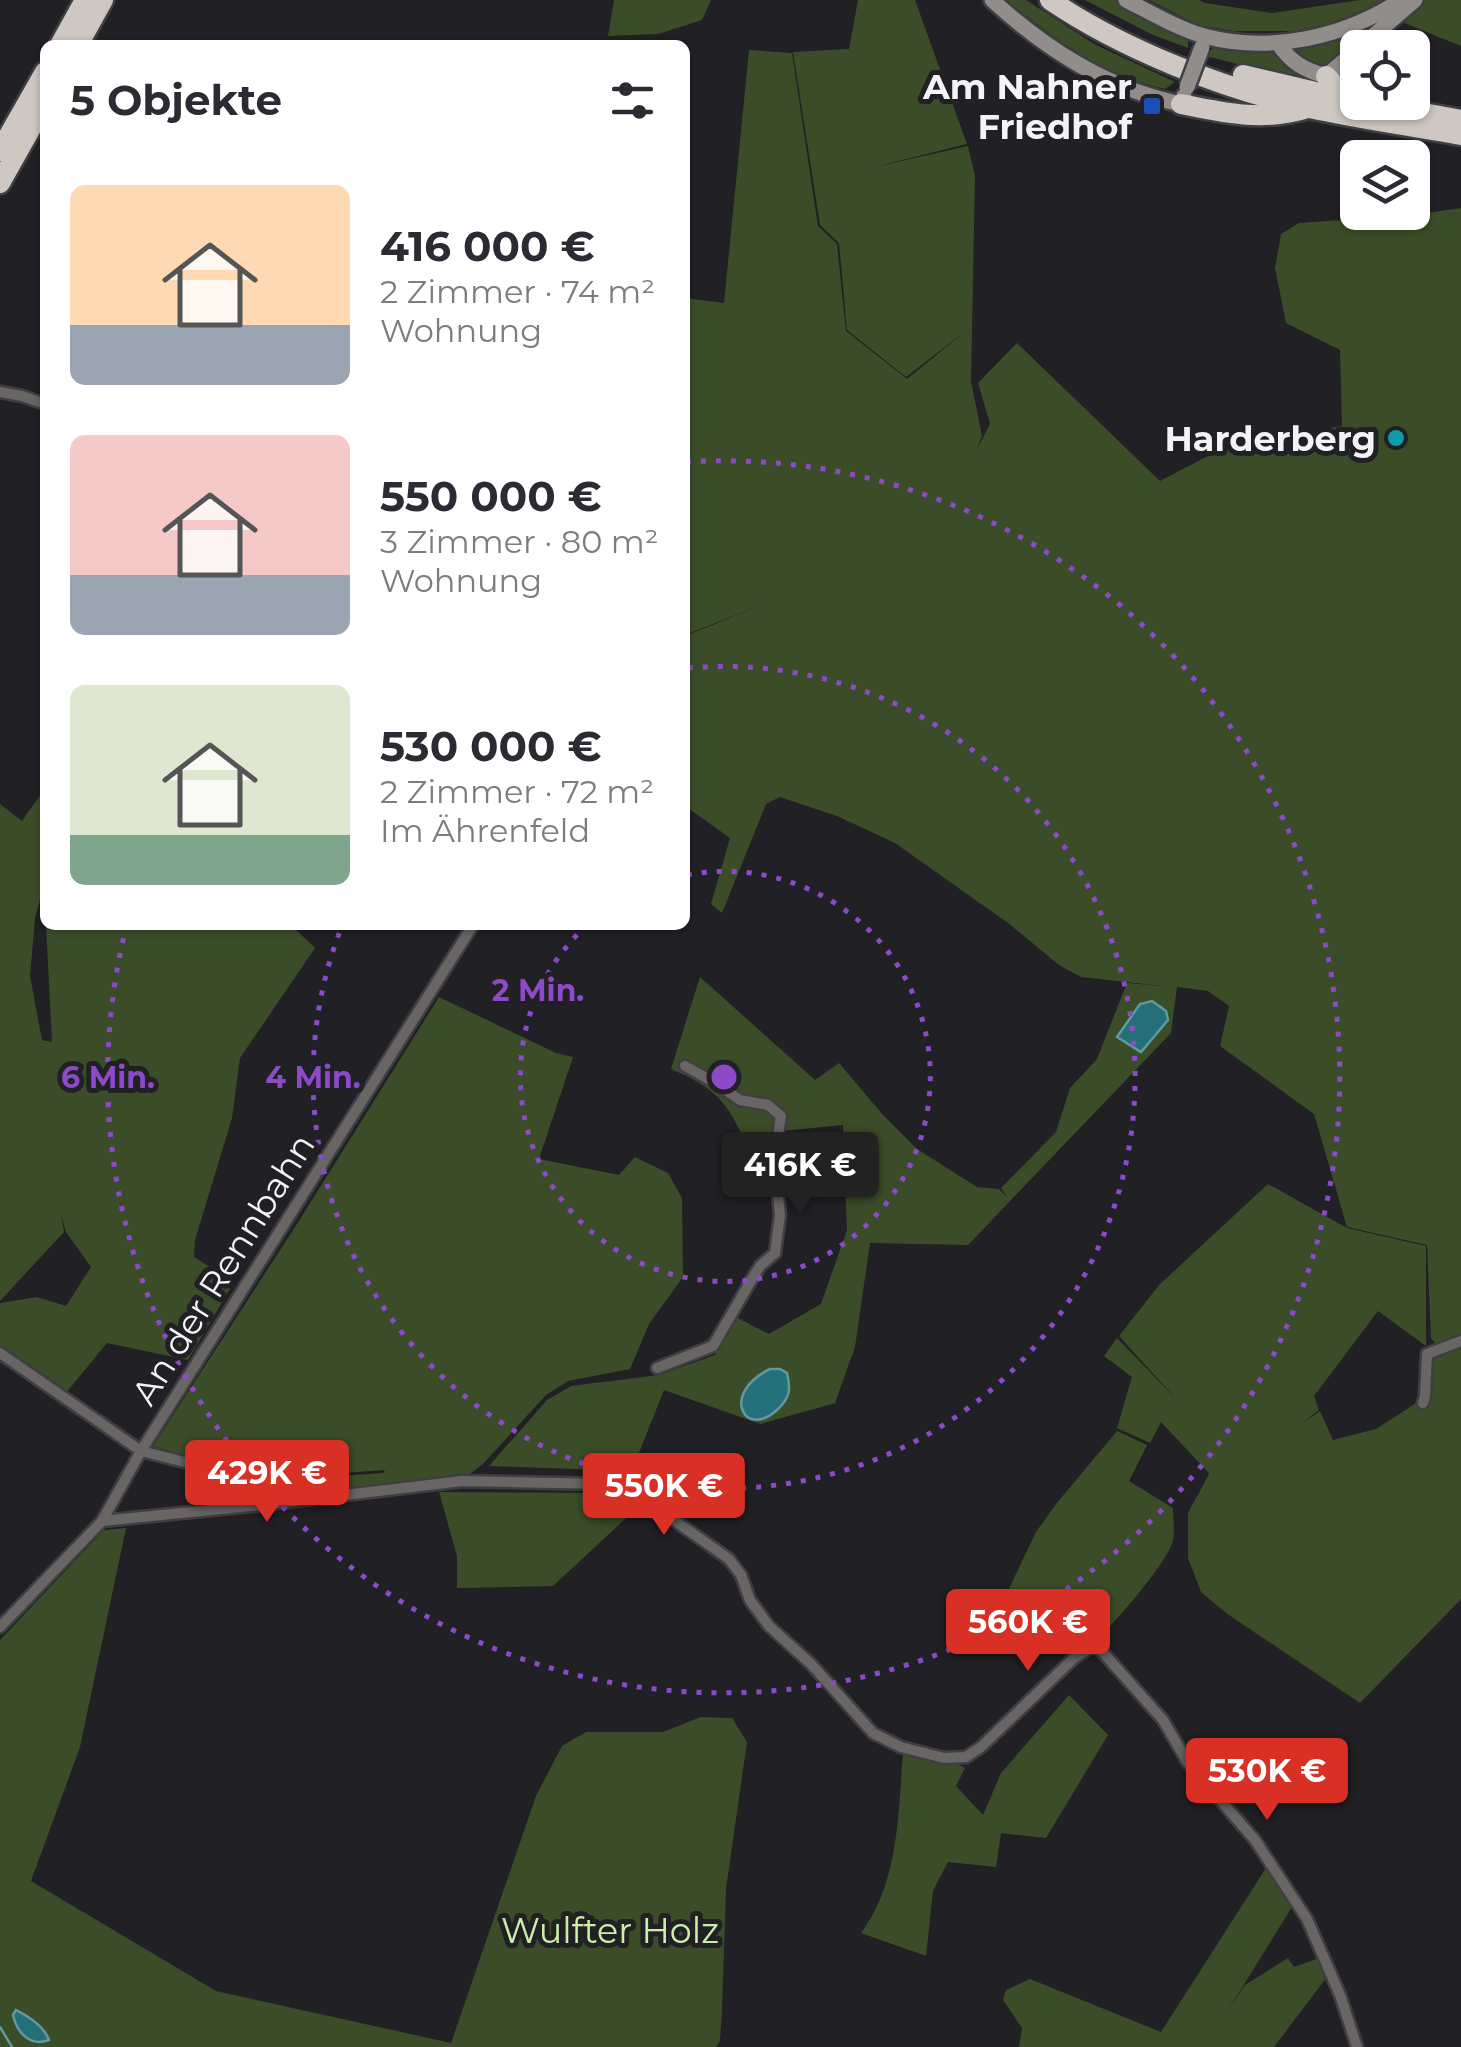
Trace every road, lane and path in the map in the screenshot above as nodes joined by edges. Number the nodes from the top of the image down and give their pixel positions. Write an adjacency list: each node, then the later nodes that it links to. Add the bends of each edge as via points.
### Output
1 (86, 0): 10 (highway)
2 (103, 0): 11 (highway)
3 (992, 0): 18 (street, via 1074,63 1130,91)
4 (1050, 0): 20 (highway, via 1143,51)
5 (1071, 0): 19 (highway, via 1214,68)
6 (1126, 0): 12 (street)
7 (1400, 0): 13 (street, via 1325,36)
8 (1415, 0): 9 (street)
9 (1379, 30)
10 (63, 40)
11 (81, 40)
12 (1204, 42): 13 (street); 18 (street, bridge)
13 (1278, 43): 15 (street, via 1296,64)
14 (1340, 64): 15 (street)
15 (1326, 76): 17 (highway)
16 (40, 81): 25 (highway)
17 (1340, 88)
18 (1184, 96): 20 (highway, via 1233,114 1285,115)
19 (1340, 98)
20 (1310, 108): 24 (highway)
21 (40, 112): 26 (highway)
22 (1430, 115): 23 (highway)
23 (1461, 120)
24 (1461, 136)
25 (0, 151)
26 (0, 183)
27 (0, 392): 28 (street)
28 (40, 402)
29 (470, 930): 35 (street, An der Rennbahn)
30 (684, 1066): 33 (street, via 781,1116 774,1160 780,1214 775,1253 760,1266 713,1346)
31 (1461, 1342): 34 (street, via 1428,1354)
32 (0, 1353): 35 (street)
33 (657, 1368)
34 (1423, 1403)
35 (141, 1451): 36 (street); 37 (street, An der Rennbahn)
36 (236, 1475)
37 (102, 1520): 38 (street, An der Rennbahn); 39 (street, via 462,1481 606,1484 644,1499 729,1559 769,1626 873,1733 944,1758 966,1757 1074,1658 1098,1647 1163,1720 1188,1763 1255,1840 1308,1919)
38 (0, 1627)
39 (1356, 2047)

